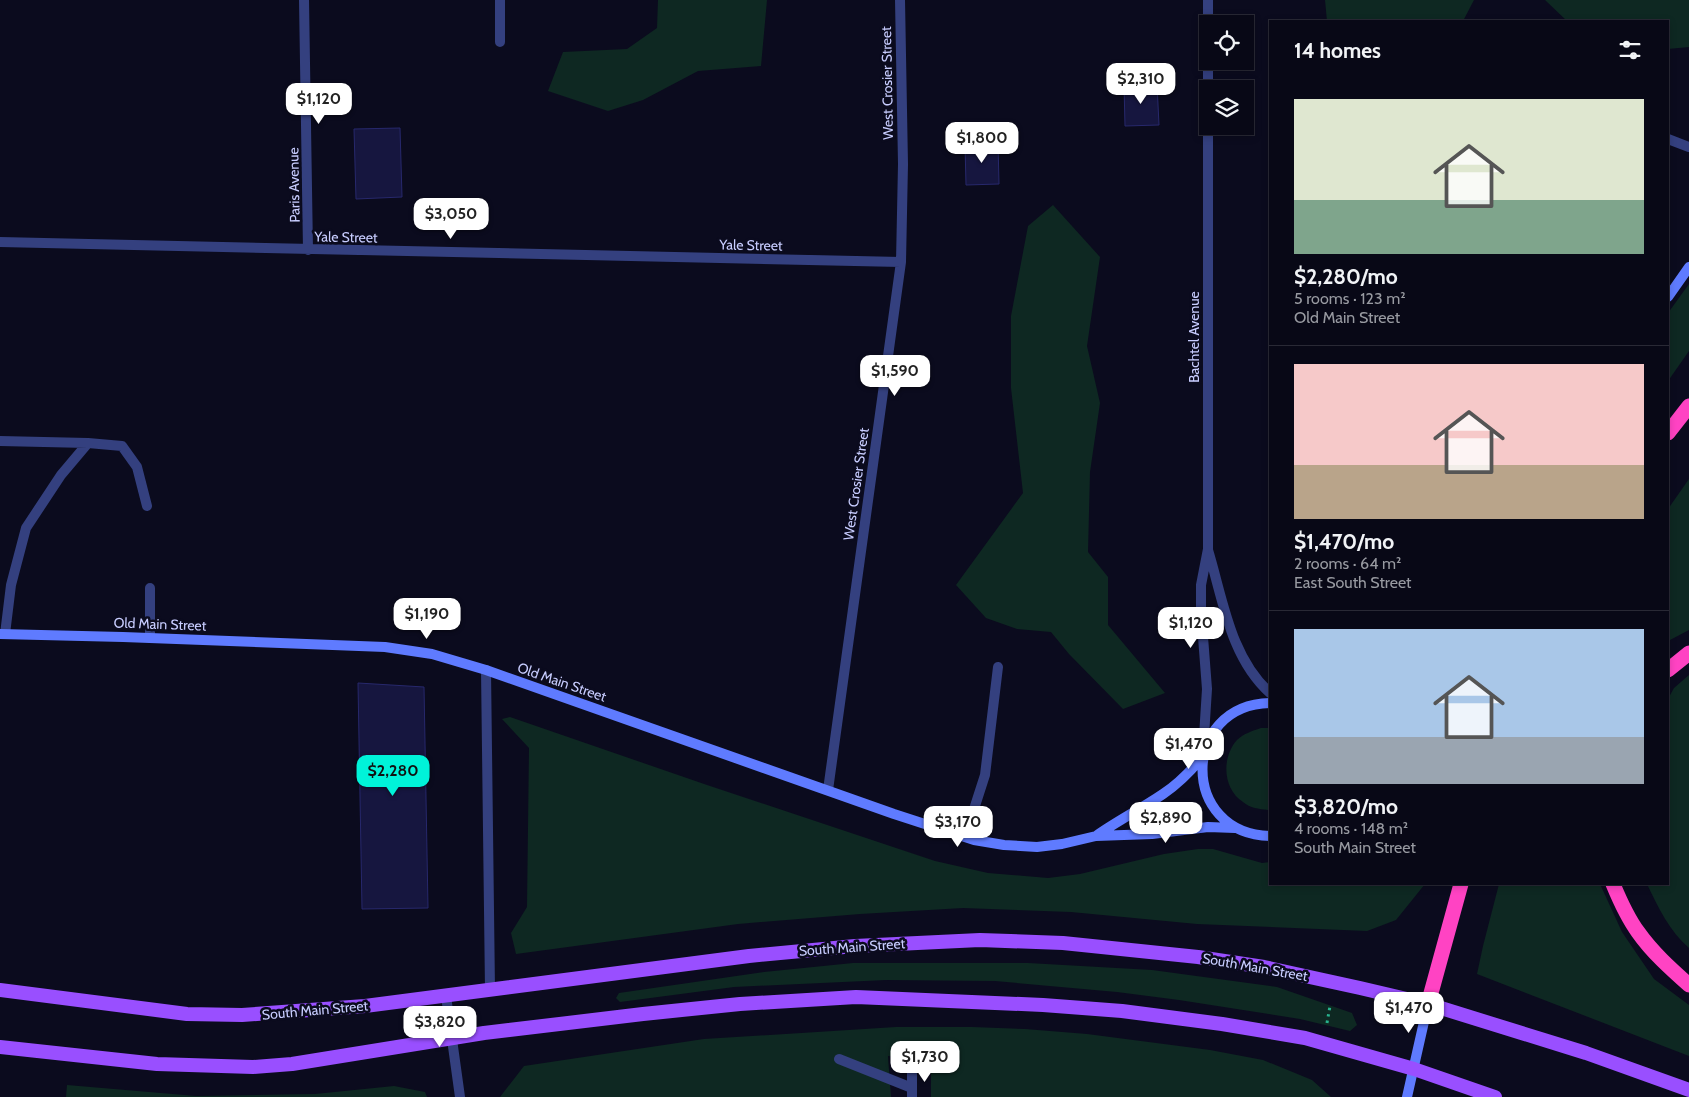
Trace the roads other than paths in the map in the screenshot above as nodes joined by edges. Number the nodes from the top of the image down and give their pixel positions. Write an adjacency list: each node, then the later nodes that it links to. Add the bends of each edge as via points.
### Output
1 (304, 0): 11 (street, Paris Avenue)
2 (500, 0): 6 (street)
3 (900, 0): 12 (street, West Crosier Street)
4 (1208, 0): 5 (street)
5 (1208, 15)
6 (500, 42)
7 (1208, 135): 20 (street, Bachtel Avenue)
8 (1669, 139): 9 (street)
9 (1689, 147)
10 (0, 242): 11 (street, Yale Street)
11 (308, 250): 12 (street, Yale Street)
12 (901, 262): 31 (street, West Crosier Street)
13 (1689, 267): 14 (main road)
14 (1669, 296)
15 (1689, 406): 16 (highway)
16 (1669, 432)
17 (0, 441): 18 (street)
18 (88, 443): 19 (street, via 122,446 137,467); 22 (street, via 61,475 26,528 11,585)
19 (147, 506)
20 (1208, 548): 28 (street, Bachtel Avenue, via 1238,648); 30 (street, Bachtel Avenue, via 1201,585 1207,689)
21 (150, 588): 23 (street)
22 (3, 634): 23 (main road, Old Main Street)
23 (150, 638): 27 (main road, Old Main Street, via 385,647 432,654)
24 (1689, 653): 26 (highway)
25 (998, 666): 35 (street, via 984,775)
26 (1669, 669)
27 (486, 670): 31 (main road, Old Main Street); 40 (street)
28 (1269, 692)
29 (1269, 703): 30 (main road, via 1234,712 1214,731)
30 (1203, 755): 32 (main road, via 1207,796 1214,808); 33 (main road, Old Main Street, via 1180,782)
31 (828, 790): 35 (main road, Old Main Street)
32 (1235, 828): 33 (main road, Old Main Street, via 1208,827); 34 (main road)
33 (1096, 836): 35 (main road, Old Main Street, via 1037,846 1004,845)
34 (1269, 836)
35 (964, 837)
36 (1460, 885): 42 (highway)
37 (1613, 885): 38 (highway, via 1638,933)
38 (1689, 985)
39 (0, 990): 41 (main road, South Main Street, via 187,1014 242,1015)
40 (490, 990): 41 (main road, South Main Street); 42 (main road, South Main Street, via 759,955 980,940 1063,943 1198,957 1264,967)
41 (446, 996): 43 (street)
42 (1428, 1004): 47 (main road); 48 (main road, South Main Street, via 1586,1052)
43 (452, 1039): 44 (main road, via 253,1067 157,1064); 47 (main road, via 643,1014 856,997 1043,1005 1222,1024 1305,1038); 50 (street)
44 (0, 1047)
45 (839, 1059): 49 (street)
46 (912, 1069): 49 (street)
47 (1414, 1070): 51 (main road); 52 (main road)
48 (1689, 1090)
49 (912, 1092)
50 (460, 1097)
51 (1407, 1097)
52 (1494, 1097)

